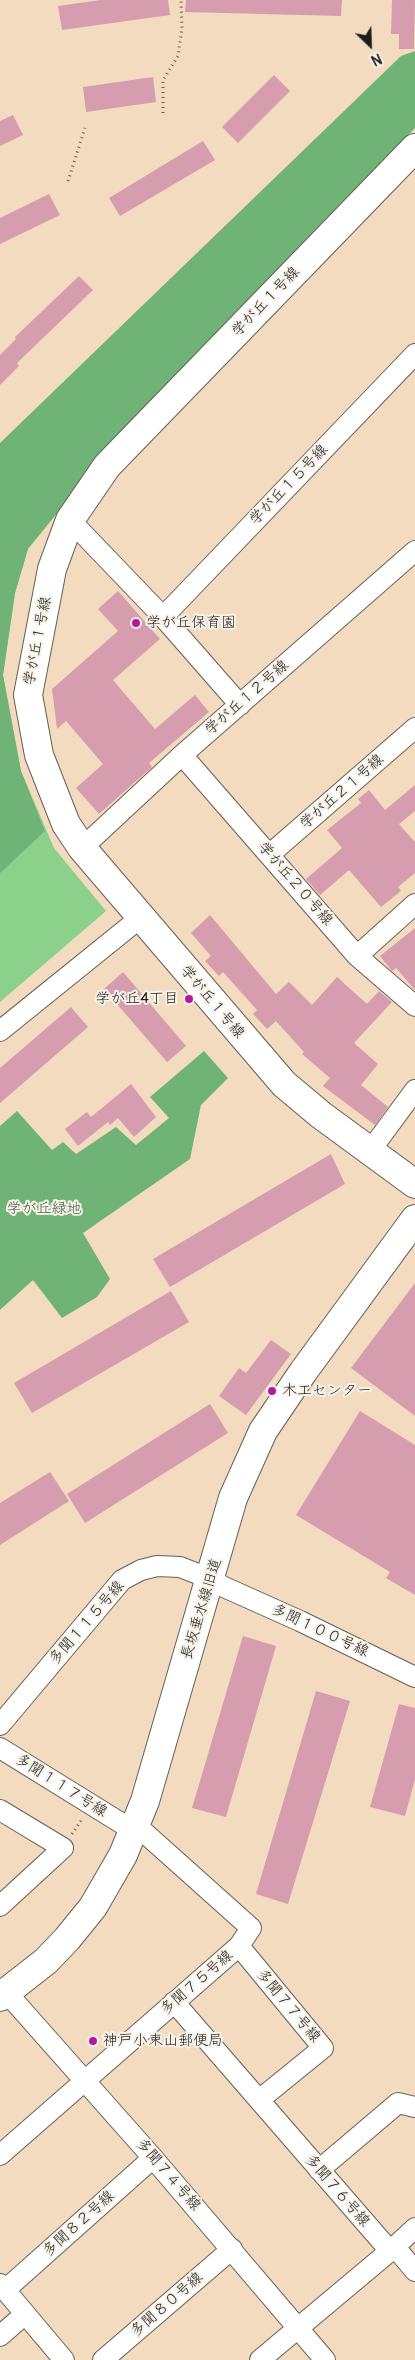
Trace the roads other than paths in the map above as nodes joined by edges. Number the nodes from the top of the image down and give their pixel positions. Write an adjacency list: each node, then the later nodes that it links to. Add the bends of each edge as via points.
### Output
1 (415, 148): 3 (street, 学が丘１号線, via 107,466)
2 (415, 354): 5 (street, 学が丘１５号線)
3 (70, 520): 5 (street); 9 (street, 学が丘１号線, via 52,569 28,695 39,755 66,824)
4 (415, 551): 6 (street, 学が丘１２号線)
5 (163, 617): 6 (street)
6 (240, 705): 8 (street, 学が丘１２号線)
7 (415, 728): 10 (street, 学が丘２１号線)
8 (182, 755): 9 (street, 学が丘１２号線); 10 (street, 学が丘２０号線)
9 (82, 848): 12 (street, 学が丘１号線)
10 (269, 855): 13 (street, 学が丘２０号線)
11 (415, 904): 13 (street)
12 (140, 918): 15 (street); 17 (street, 学が丘１号線, via 284,1084)
13 (358, 956): 14 (street, 学が丘２０号線)
14 (415, 1006)
15 (0, 1031)
16 (415, 1090): 17 (street)
17 (370, 1151): 18 (street, 学が丘１号線)
18 (415, 1184)
19 (415, 1219): 21 (street, 長坂垂水線旧道, via 263,1431 233,1498)
20 (415, 1246): 21 (street, 長坂垂水線旧道, via 279,1434 254,1487)
21 (218, 1583): 22 (street, 多聞１００号線); 23 (street, 多聞１１５号線, via 180,1567 157,1566 122,1580); 26 (street, 長坂垂水線旧道)
22 (415, 1677)
23 (0, 1725)
24 (0, 1748): 26 (street, 多聞１１７号線, via 91,1805)
25 (0, 1810): 27 (street, via 63,1848)
26 (136, 1828): 28 (street, 多聞７５号線, via 252,1928); 30 (street, 長坂垂水線旧道, via 93,1907)
27 (0, 1906)
28 (239, 1946): 29 (street, 多聞７５号線); 32 (street, 多聞７７号線, via 323,2048)
29 (174, 2002): 31 (street, 多聞７５号線); 32 (street, 多聞７６号線)
30 (6, 2003): 31 (street, 多聞７４号線)
31 (85, 2080): 34 (street, 多聞７５号線); 35 (street, 多聞７４号線)
32 (259, 2100): 36 (street, 多聞７６号線)
33 (415, 2108): 36 (street, via 398,2103)
34 (0, 2155)
35 (153, 2158): 38 (street, 多聞７４号線); 41 (street, 多聞８２号線)
36 (320, 2170): 39 (street, 多聞７６号線)
37 (415, 2228): 39 (street)
38 (232, 2249): 43 (street, 多聞７４号線); 46 (street, 多聞８０号線)
39 (392, 2249): 40 (street, 多聞７６号線); 43 (street)
40 (415, 2271)
41 (3, 2287): 42 (street)
42 (25, 2314): 44 (street); 45 (street)
43 (298, 2328): 47 (street); 48 (street, 多聞７４号線)
44 (0, 2336)
45 (64, 2360)
46 (103, 2360)
47 (260, 2360)
48 (326, 2360)

